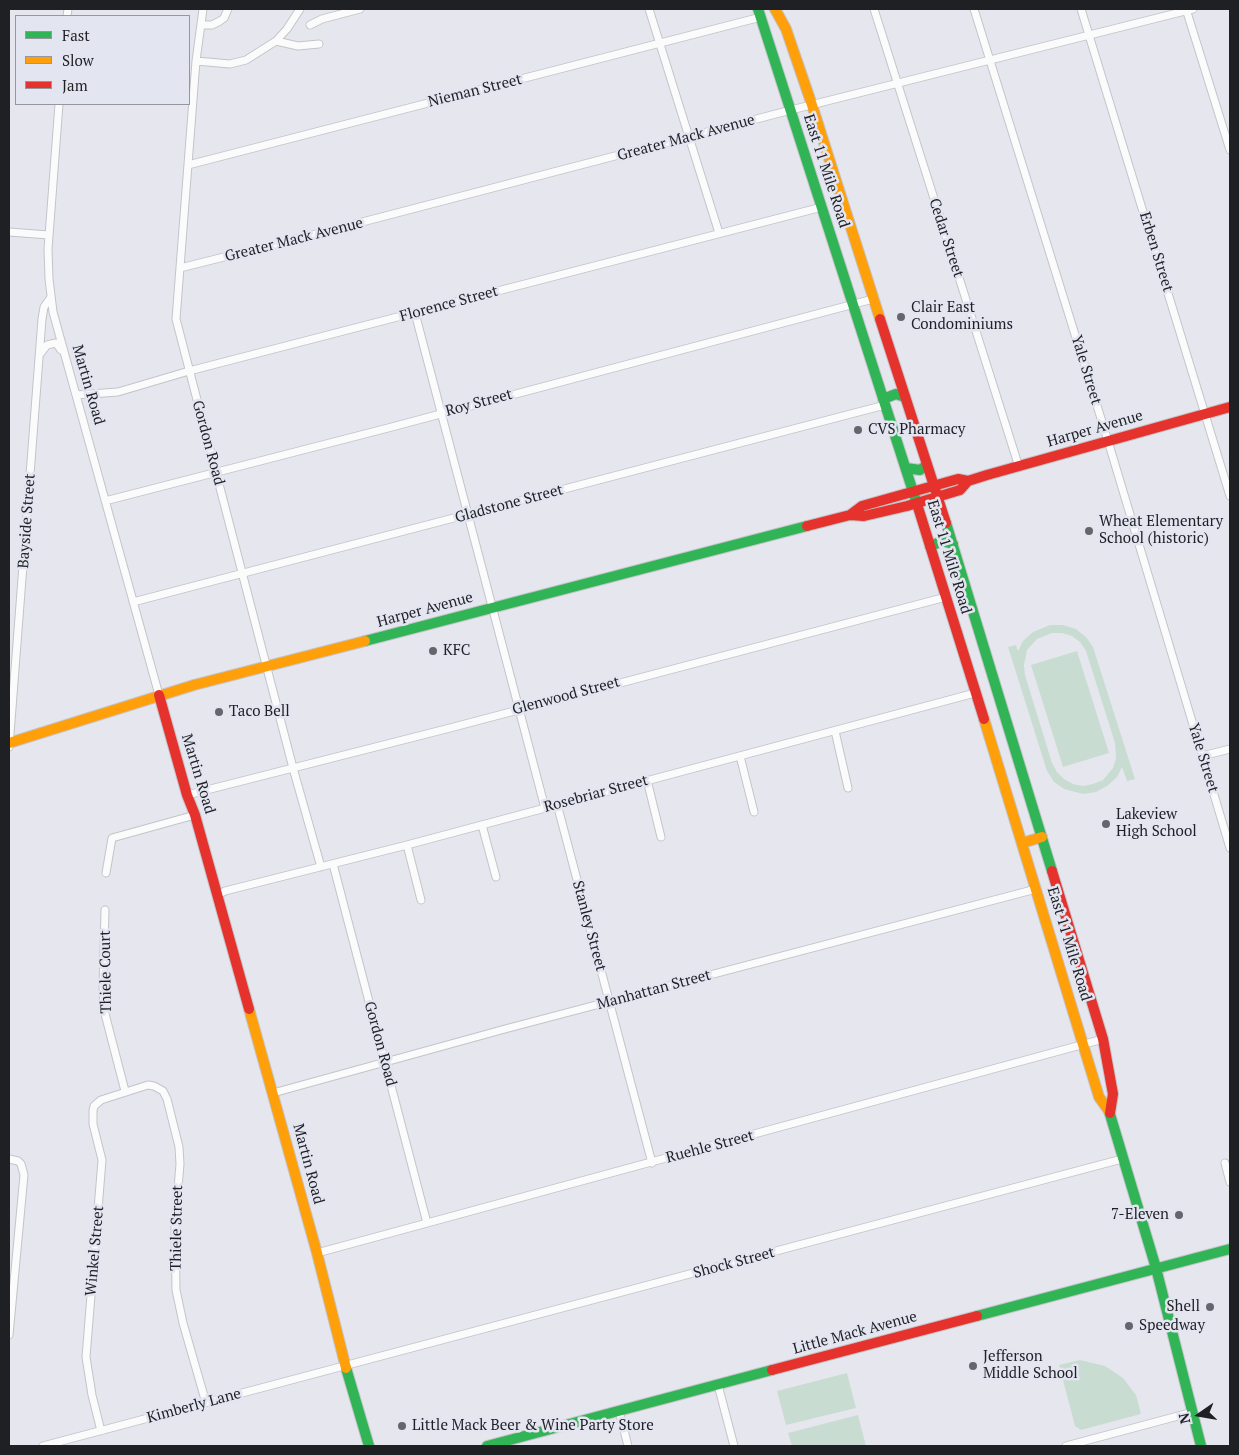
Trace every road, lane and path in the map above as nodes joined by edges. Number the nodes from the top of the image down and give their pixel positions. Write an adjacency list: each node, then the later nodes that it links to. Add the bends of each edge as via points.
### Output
1 (203, 9): 12 (street, Gordon Road)
2 (228, 9): 12 (street, via 220,22)
3 (300, 9): 15 (street)
4 (360, 9): 13 (street, via 322,18)
5 (649, 9): 17 (street)
6 (874, 9): 20 (street, Cedar Street)
7 (974, 9): 18 (street, Yale Street)
8 (1081, 9): 14 (street, Erben Street)
9 (1189, 9): 14 (street, Greater Mack Avenue); 25 (street)
10 (776, 10): 11 (main road); 22 (main road, East 11 Mile Road, via 786,29)
11 (759, 13): 17 (street, Nieman Street); 23 (main road, East 11 Mile Road)
12 (201, 25): 19 (street, Gordon Road)
13 (310, 25)
14 (1089, 35): 18 (street, Greater Mack Avenue); 44 (street, Erben Street)
15 (276, 41): 16 (street, via 298,46); 19 (street, via 239,63)
16 (319, 44)
17 (660, 44): 24 (street); 26 (street, Nieman Street)
18 (990, 61): 20 (street, Greater Mack Avenue); 45 (street, Yale Street)
19 (196, 62): 26 (street, Gordon Road)
20 (898, 84): 22 (street, Greater Mack Avenue); 47 (street, Cedar Street)
21 (60, 105): 30 (street, Martin Road)
22 (812, 105): 23 (street, Greater Mack Avenue); 33 (main road, East 11 Mile Road)
23 (791, 110): 24 (street, Greater Mack Avenue); 27 (main road, East 11 Mile Road)
24 (689, 137): 29 (street); 31 (street, Greater Mack Avenue)
25 (1230, 150)
26 (188, 165): 31 (street, Gordon Road)
27 (822, 207): 29 (street, Florence Street); 34 (main road, East 11 Mile Road)
28 (9, 232): 30 (street)
29 (719, 234): 35 (street, Florence Street)
30 (49, 235): 32 (street, Martin Road)
31 (180, 268): 38 (street, Gordon Road, via 176,319)
32 (51, 297): 36 (street, Bayside Street, via 44,307); 37 (street, Martin Road)
33 (873, 299): 34 (street); 40 (main road, East 11 Mile Road)
34 (853, 305): 41 (main road, East 11 Mile Road); 43 (street, Roy Street)
35 (415, 313): 38 (street, Florence Street); 43 (street)
36 (40, 354): 37 (street, via 47,345 56,343); 71 (street, Bayside Street)
37 (67, 364): 39 (street, Martin Road)
38 (189, 372): 39 (street, Florence Street, via 118,392); 49 (street, Gordon Road)
39 (76, 395): 55 (street, Martin Road)
40 (905, 397): 41 (main road, via 891,394); 46 (main road, East 11 Mile Road)
41 (884, 402): 48 (main road, East 11 Mile Road); 57 (street, Gladstone Street)
42 (1230, 407): 44 (main road, Harper Avenue)
43 (441, 413): 49 (street, Roy Street); 57 (street)
44 (1205, 414): 45 (main road, Harper Avenue); 53 (street, Erben Street)
45 (1108, 441): 47 (main road, Harper Avenue); 75 (street, Yale Street)
46 (927, 465): 48 (main road, via 920,470); 51 (main road, East 11 Mile Road)
47 (1019, 467): 50 (main road, Harper Avenue)
48 (906, 468): 52 (main road, East 11 Mile Road)
49 (215, 473): 55 (street, Roy Street); 61 (street, Gordon Road)
50 (968, 482): 51 (main road, Harper Avenue, via 958,479); 54 (main road, Harper Avenue, via 960,490)
51 (934, 486): 52 (main road, Harper Avenue); 54 (main road, East 11 Mile Road)
52 (913, 492): 56 (main road, East 11 Mile Road); 58 (main road, Harper Avenue, via 862,506)
53 (1230, 496)
54 (938, 497): 56 (main road, Harper Avenue); 59 (main road, East 11 Mile Road)
55 (105, 501): 63 (street, Martin Road)
56 (917, 503): 58 (main road, Harper Avenue, via 864,516); 60 (main road, East 11 Mile Road)
57 (468, 514): 61 (street, Gladstone Street); 64 (street)
58 (850, 515): 64 (main road, Harper Avenue)
59 (952, 544): 60 (main road, via 943,541); 66 (main road, East 11 Mile Road)
60 (930, 546): 62 (main road, East 11 Mile Road)
61 (242, 573): 63 (street, Gladstone Street); 65 (street, Gordon Road)
62 (946, 597): 67 (main road, East 11 Mile Road); 69 (street, Glenwood Street)
63 (133, 602): 68 (street, Martin Road)
64 (492, 608): 65 (main road, Harper Avenue); 69 (street)
65 (267, 667): 68 (main road, Harper Avenue); 76 (street, Gordon Road)
66 (995, 687): 67 (main road, via 985,694); 86 (main road, East 11 Mile Road)
67 (975, 693): 70 (street, Rosebriar Street); 87 (main road, East 11 Mile Road)
68 (159, 695): 71 (main road, Harper Avenue); 79 (main road, Martin Road)
69 (518, 709): 76 (street, Glenwood Street); 81 (street)
70 (835, 731): 74 (street, Rosebriar Street); 78 (street)
71 (9, 742): 72 (street, Bayside Street)
72 (9, 747)
73 (1230, 749): 75 (street)
74 (740, 756): 77 (street, Rosebriar Street); 82 (street)
75 (1202, 756): 89 (street, Yale Street)
76 (292, 768): 79 (street, Glenwood Street); 91 (street, Gordon Road)
77 (648, 780): 80 (street, Rosebriar Street); 85 (street)
78 (848, 788)
79 (187, 795): 83 (main road, Martin Road)
80 (558, 804): 81 (street, Rosebriar Street); 100 (street, Stanley Street)
81 (545, 808): 84 (street, Rosebriar Street)
82 (754, 812)
83 (195, 815): 92 (street, via 112,838); 95 (main road, Martin Road)
84 (482, 825): 88 (street, Rosebriar Street); 93 (street)
85 (662, 837)
86 (1042, 837): 87 (main road); 98 (main road, East 11 Mile Road)
87 (1022, 843): 94 (main road, East 11 Mile Road)
88 (407, 845): 90 (street, Rosebriar Street); 96 (street)
89 (1230, 848)
90 (333, 864): 91 (street, Rosebriar Street); 103 (street, Gordon Road)
91 (321, 867): 95 (street, Rosebriar Street)
92 (106, 873)
93 (496, 877)
94 (1036, 889): 99 (main road, East 11 Mile Road); 100 (street, Manhattan Street)
95 (218, 895): 105 (main road, Martin Road)
96 (421, 900)
97 (105, 910): 104 (street, Thiele Court, via 104,1010)
98 (1069, 926): 99 (main road, via 1056,925); 101 (main road, East 11 Mile Road)
99 (1048, 930): 102 (main road, East 11 Mile Road)
100 (609, 1002): 103 (street, Manhattan Street); 109 (street, Stanley Street)
101 (1103, 1039): 102 (street, Ruehle Street); 106 (main road, East 11 Mile Road, via 1113,1094)
102 (1084, 1044): 106 (main road, East 11 Mile Road, via 1099,1097); 109 (street, Ruehle Street)
103 (385, 1062): 105 (street, Manhattan Street); 112 (street, Gordon Road)
104 (125, 1091): 119 (street, Thiele Street, via 148,1085 163,1091 176,1132 180,1164 175,1224 176,1290); 122 (street, Winkel Street, via 97,1102 92,1116 102,1160 86,1357)
105 (273, 1092): 114 (main road, Martin Road)
106 (1110, 1113): 108 (main road, East 11 Mile Road)
107 (9, 1159): 116 (street, via 21,1164 24,1175)
108 (1122, 1159): 115 (main road, East 11 Mile Road); 117 (street, Shock Street)
109 (652, 1163): 112 (street, Ruehle Street)
110 (1225, 1163): 111 (street)
111 (1230, 1182)
112 (427, 1223): 114 (street, Ruehle Street)
113 (1230, 1249): 115 (main road, Little Mack Avenue)
114 (317, 1254): 117 (main road, Martin Road)
115 (1156, 1268): 118 (main road, Little Mack Avenue); 121 (main road, East 11 Mile Road)
116 (9, 1334)
117 (345, 1366): 119 (street, Kimberly Lane); 124 (main road, Martin Road)
118 (718, 1385): 120 (main road, Little Mack Avenue); 127 (street)
119 (206, 1403): 122 (street, Kimberly Lane)
120 (619, 1411): 125 (main road, Little Mack Avenue); 126 (street)
121 (1193, 1412): 128 (street); 129 (main road, East 11 Mile Road)
122 (102, 1431): 123 (street, Kimberly Lane)
123 (43, 1446)
124 (369, 1446)
125 (488, 1446)
126 (628, 1446)
127 (734, 1446)
128 (1066, 1446)
129 (1201, 1446)

